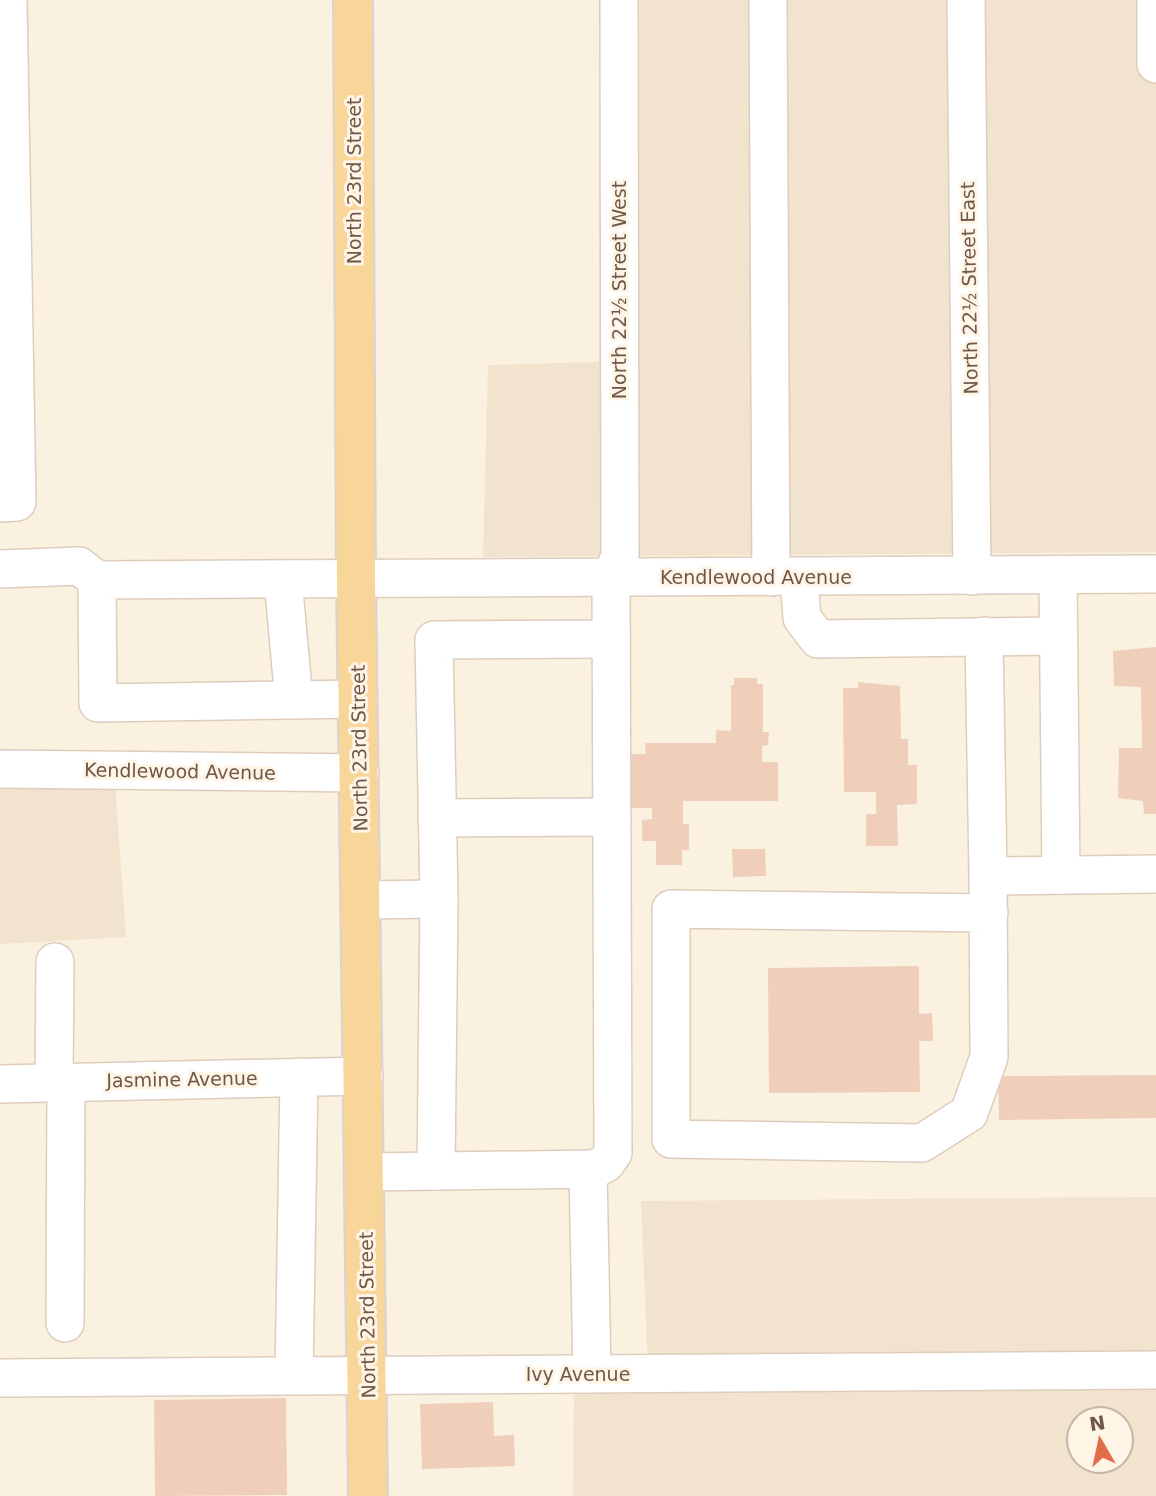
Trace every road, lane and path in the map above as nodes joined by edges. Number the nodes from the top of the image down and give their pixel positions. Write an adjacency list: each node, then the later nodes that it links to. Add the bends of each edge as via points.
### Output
1 (8, 0): 8 (street, via 17,502)
2 (354, 0): 18 (main road, North 23rd Street)
3 (619, 0): 15 (street, North 22½ Street West, via 620,556)
4 (768, 0): 13 (street)
5 (966, 0): 12 (street, North 22½ Street East)
6 (1156, 0): 7 (street)
7 (1156, 64)
8 (0, 503)
9 (0, 569): 16 (street, via 79,566)
10 (1156, 574): 11 (street, Kendlewood Avenue)
11 (1058, 575): 12 (street, Kendlewood Avenue); 20 (street)
12 (972, 576): 13 (street, Kendlewood Avenue)
13 (785, 577): 15 (street, Kendlewood Avenue); 19 (street, via 802,618 818,639)
14 (531, 578): 15 (street, Kendlewood Avenue); 18 (street, Kendlewood Avenue); 21 (street)
15 (611, 578): 22 (street, North 22½ Street West)
16 (97, 580): 17 (street, Kendlewood Avenue); 24 (street, via 98,703)
17 (283, 580): 18 (street, Kendlewood Avenue); 24 (street)
18 (356, 580): 23 (main road, North 23rd Street)
19 (985, 636): 20 (street); 31 (street)
20 (1058, 636): 30 (street)
21 (531, 638): 22 (street); 28 (street, via 434,640)
22 (611, 639): 27 (street, North 22½ Street West)
23 (358, 699): 24 (street); 26 (main road, North 23rd Street)
24 (294, 700)
25 (0, 769): 26 (street, Kendlewood Avenue)
26 (360, 772): 33 (main road, North 23rd Street)
27 (612, 817): 28 (street); 40 (street, North 22½ Street West, via 613,1153 606,1163)
28 (437, 818): 32 (street)
29 (1156, 874): 30 (street)
30 (1061, 875): 31 (street)
31 (988, 876): 34 (street)
32 (439, 899): 33 (street); 41 (street)
33 (361, 900): 36 (main road, North 23rd Street)
34 (989, 913): 34 (street, via 671,909 671,1139 922,1143 969,1113 989,1057)
35 (55, 962): 38 (street)
36 (364, 1076): 37 (street, Jasmine Avenue); 42 (main road, North 23rd Street)
37 (299, 1077): 38 (street, Jasmine Avenue); 46 (street)
38 (60, 1082): 39 (street, Jasmine Avenue); 43 (street)
39 (0, 1084)
40 (588, 1169): 41 (street); 45 (street)
41 (436, 1171): 42 (street)
42 (365, 1172): 47 (main road, North 23rd Street)
43 (65, 1323)
44 (1156, 1370): 45 (street, Ivy Avenue)
45 (592, 1374): 47 (street, Ivy Avenue)
46 (294, 1376): 47 (street, Ivy Avenue); 48 (street, Ivy Avenue)
47 (368, 1376): 49 (main road, North 23rd Street)
48 (0, 1378)
49 (368, 1496)

